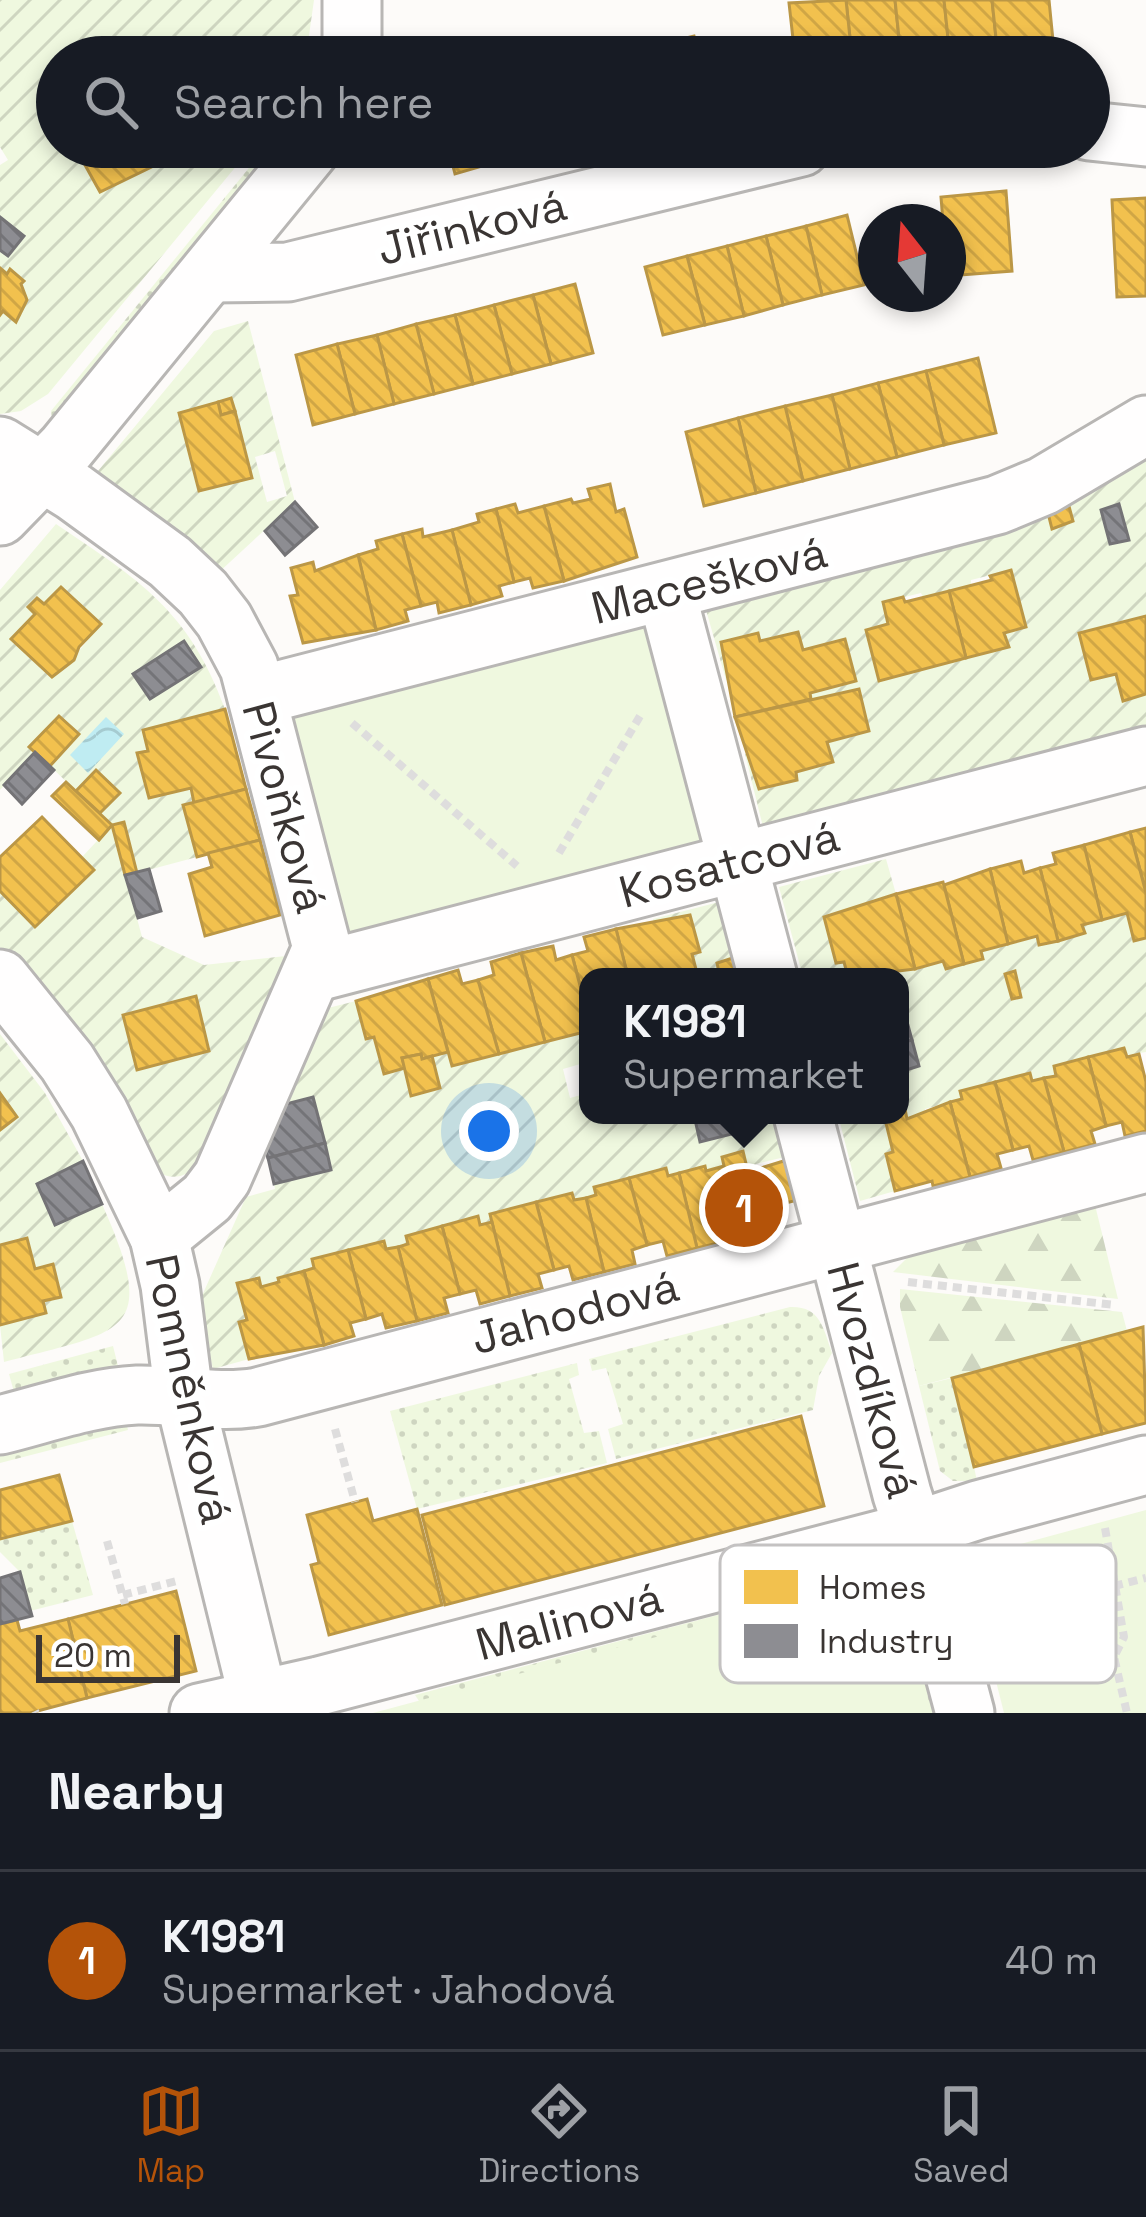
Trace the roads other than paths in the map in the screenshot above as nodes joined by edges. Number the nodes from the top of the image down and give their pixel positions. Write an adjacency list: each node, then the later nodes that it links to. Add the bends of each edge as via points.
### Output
1 (352, 0): 2 (street)
2 (352, 36)
3 (1110, 133): 4 (street)
4 (1146, 137)
5 (295, 168): 7 (street)
6 (715, 168): 7 (street, Jiřinková, via 288,272)
7 (211, 273): 9 (street, via 66,448)
8 (1146, 425): 11 (street, Macešková, via 997,505)
9 (19, 459): 10 (street); 12 (street, Pivoňková, via 203,593 241,648)
10 (0, 516)
11 (666, 591): 12 (street, Macešková); 14 (street)
12 (256, 696): 16 (street, Pivoňková, via 322,948)
13 (1146, 756): 14 (street, Kosatcová)
14 (737, 862): 15 (street); 16 (street, Kosatcová)
15 (766, 968)
16 (313, 973): 20 (street, Pivoňková, via 222,1178)
17 (0, 979): 20 (street, Pomněnková, via 99,1113)
18 (805, 1124): 21 (street, Hvozdíková)
19 (1146, 1163): 21 (street, Jahodová)
20 (159, 1238): 22 (street, Pomněnková)
21 (836, 1244): 22 (street, Jahodová, via 258,1397); 25 (street, Hvozdíková)
22 (184, 1396): 23 (street, Jahodová, via 102,1400); 30 (street, Pomněnková)
23 (0, 1425)
24 (1146, 1466): 25 (street, Malinová)
25 (914, 1531): 26 (street, Malinová); 27 (street, Hvozdíková)
26 (860, 1545)
27 (918, 1545)
28 (720, 1581): 30 (street, Malinová)
29 (957, 1683): 32 (street, Hvozdíková)
30 (257, 1697): 31 (street, Malinová)
31 (199, 1713)
32 (965, 1713)

